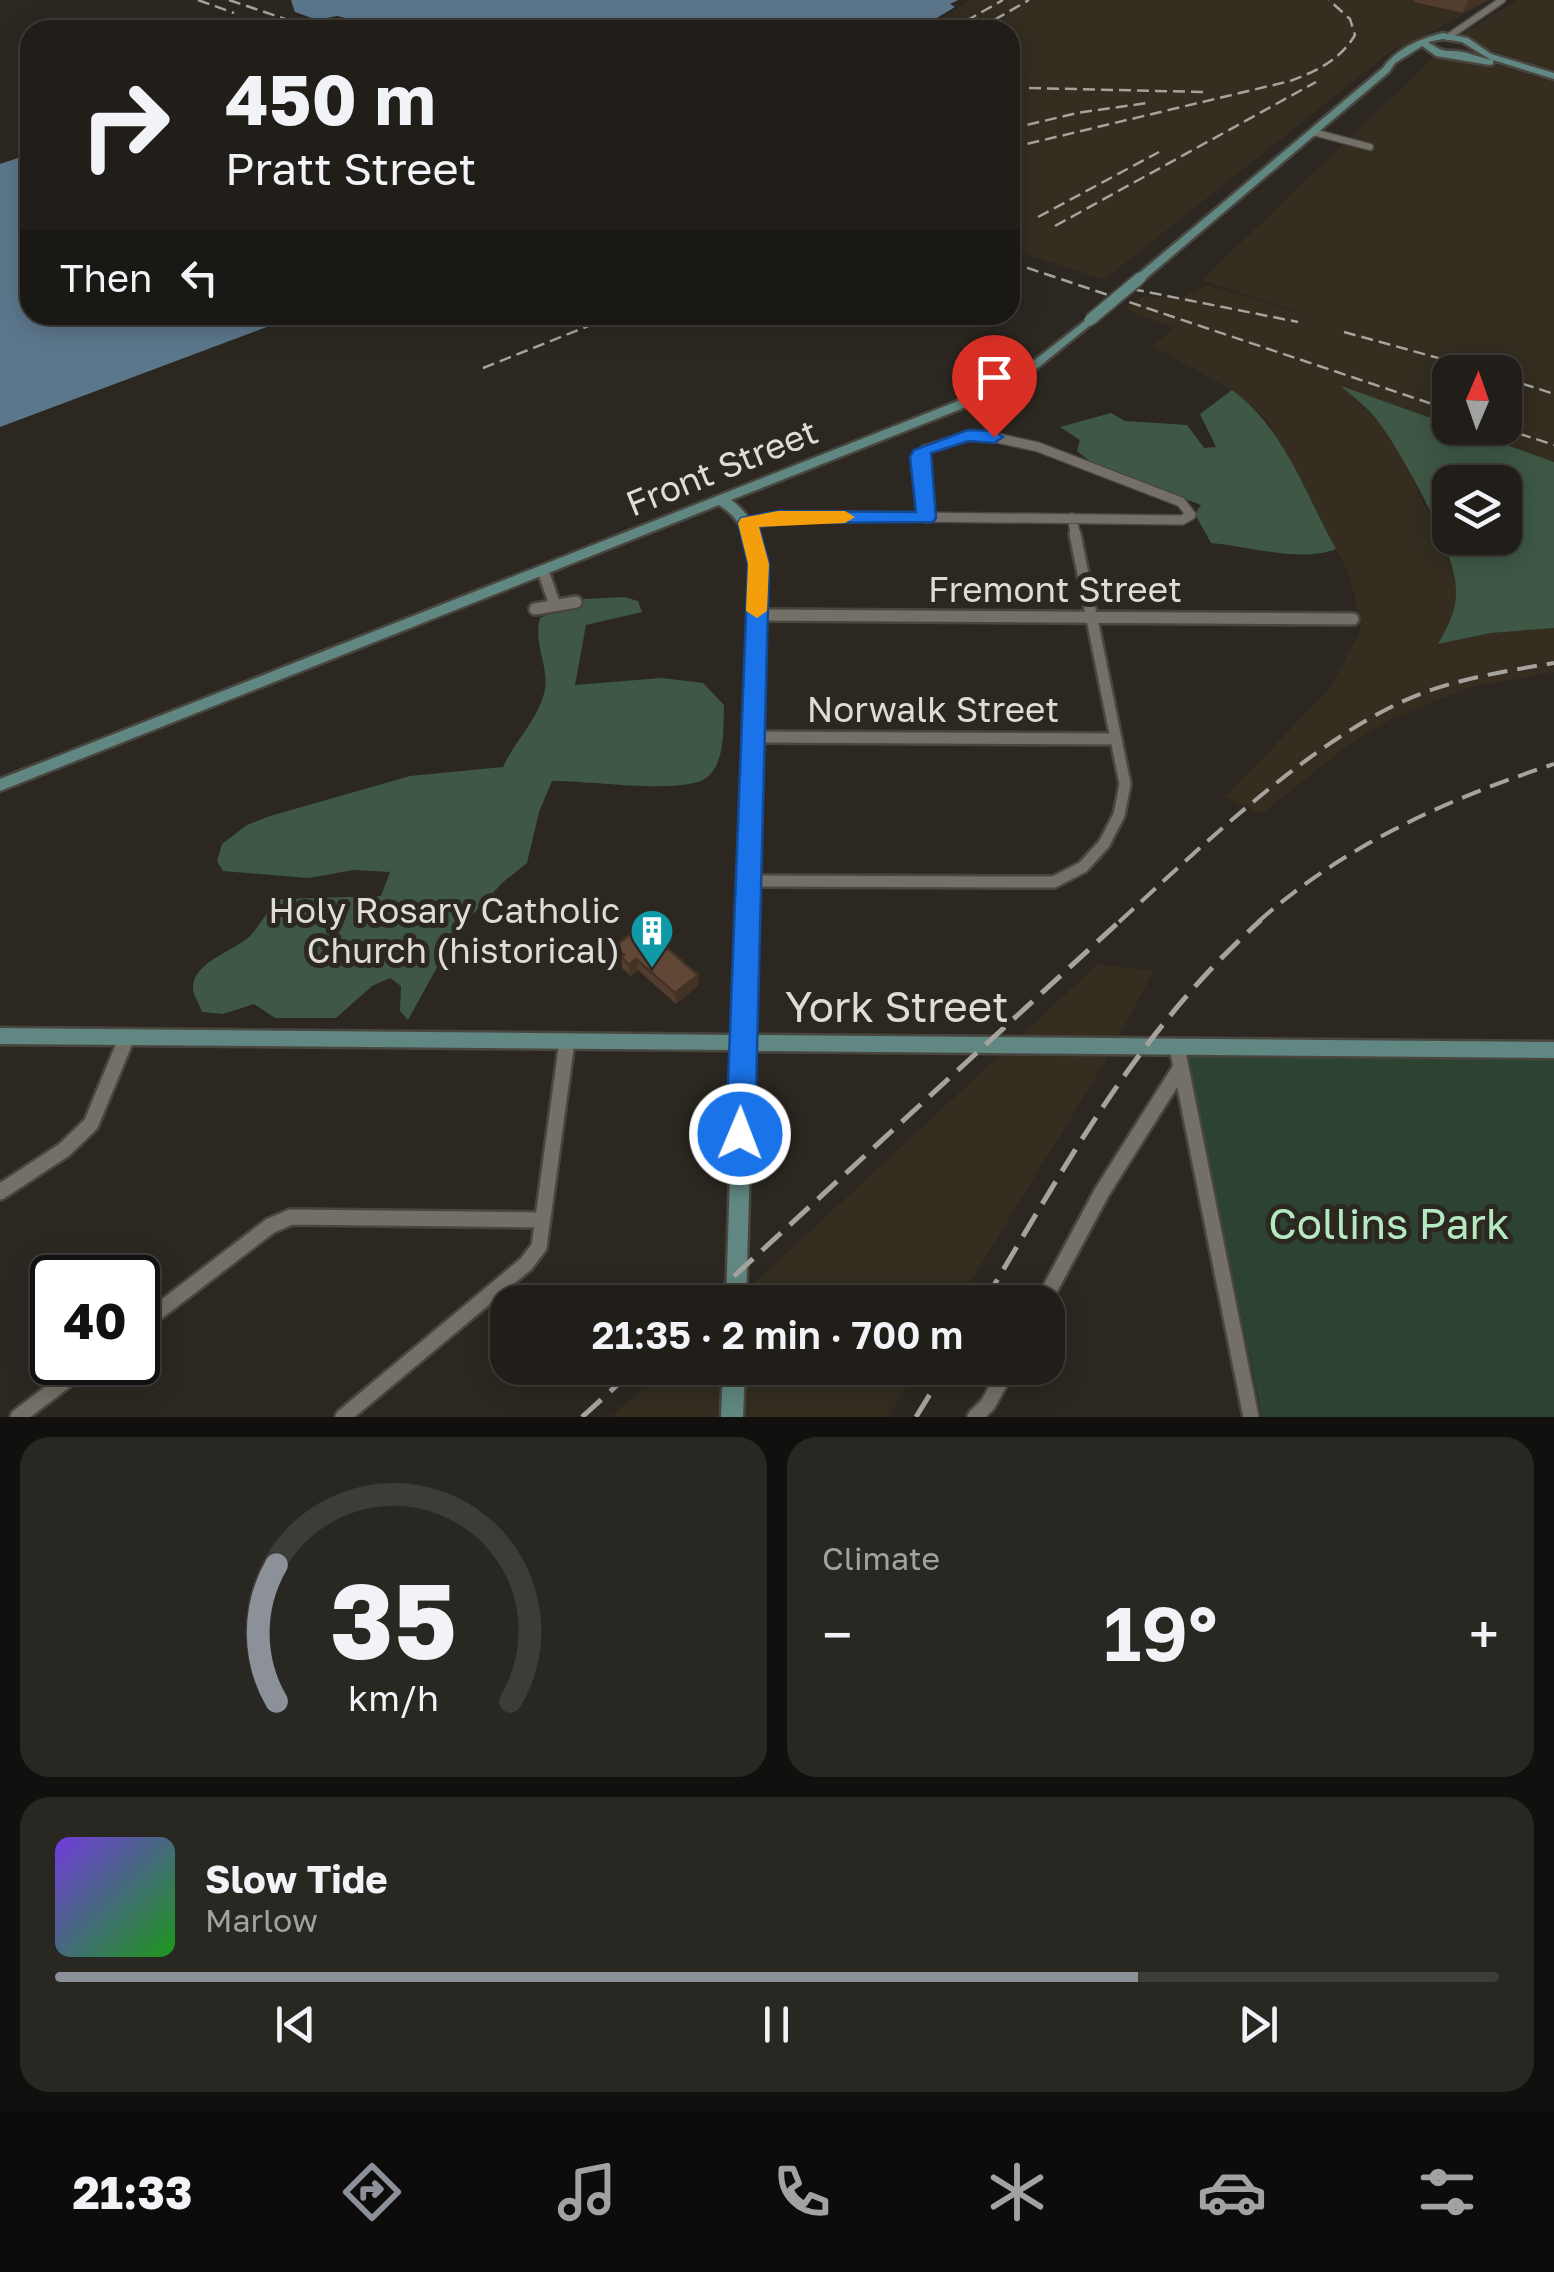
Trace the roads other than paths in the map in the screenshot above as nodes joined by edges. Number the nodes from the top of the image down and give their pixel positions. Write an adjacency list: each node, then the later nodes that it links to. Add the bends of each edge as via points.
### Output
1 (1502, 0): 2 (street)
2 (1470, 21): 3 (street); 5 (street)
3 (1448, 36): 4 (street, Front Street); 5 (street)
4 (1424, 43): 6 (street); 8 (street, Front Street)
5 (1477, 47): 7 (street); 9 (street)
6 (1440, 54): 7 (street); 8 (street, Front Street, via 1412,56)
7 (1460, 57): 9 (street)
8 (1386, 70): 11 (street, Front Street)
9 (1538, 71): 10 (street)
10 (1554, 76)
11 (1313, 132): 12 (street); 13 (street, Front Street, bridge, via 1040,362 995,389)
12 (1370, 146)
13 (720, 500): 16 (street); 17 (street, Front Street)
14 (926, 518): 15 (street); 15 (street, via 924,450 979,434 1038,446 1181,502 1191,515); 16 (street, via 778,517)
15 (1072, 518): 22 (street)
16 (748, 523): 21 (street, via 758,564)
17 (543, 571): 19 (street); 26 (street, Front Street)
18 (576, 602): 19 (street)
19 (555, 605): 20 (street)
20 (535, 608)
21 (756, 615): 22 (street, Fremont Street); 24 (street)
22 (1091, 618): 23 (street, Fremont Street); 25 (street)
23 (1353, 619)
24 (751, 737): 25 (street, Norwalk Street); 27 (street)
25 (1115, 738): 27 (street, via 1125,784 1116,827 1082,870 1054,882)
26 (0, 785)
27 (747, 882): 31 (street)
28 (0, 1036): 29 (street, York Street)
29 (127, 1038): 30 (street, York Street); 34 (street, via 91,1124)
30 (567, 1041): 31 (street, York Street); 35 (street)
31 (742, 1043): 33 (street, York Street); 36 (street)
32 (1554, 1050): 33 (street, York Street)
33 (1179, 1057): 37 (street); 46 (street)
34 (0, 1192)
35 (542, 1220): 38 (street, via 291,1218 270,1226); 44 (street, via 539,1247 526,1264)
36 (736, 1285)
37 (1052, 1285)
38 (160, 1309)
39 (60, 1385): 43 (street)
40 (733, 1385): 45 (street)
41 (999, 1385): 42 (street)
42 (984, 1413)
43 (18, 1417)
44 (344, 1417)
45 (732, 1417)
46 (1251, 1417)

